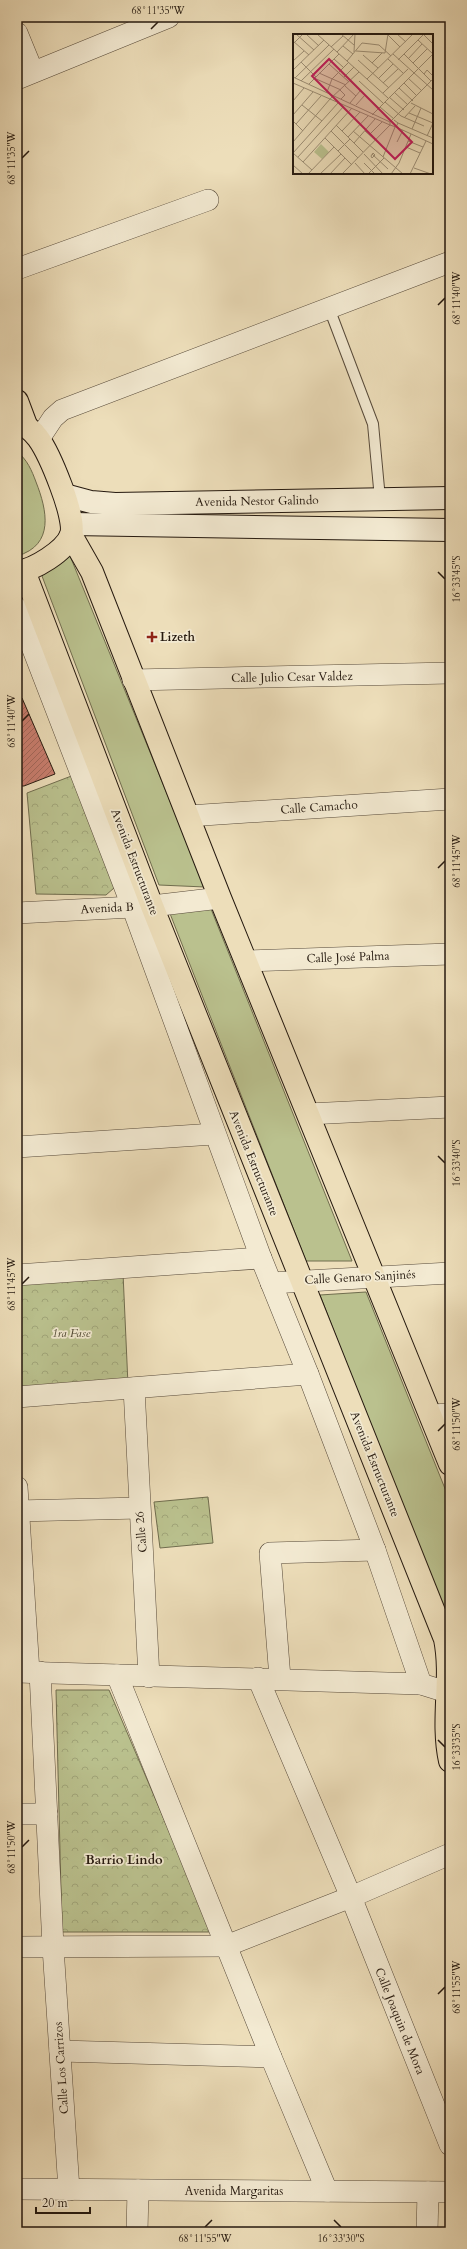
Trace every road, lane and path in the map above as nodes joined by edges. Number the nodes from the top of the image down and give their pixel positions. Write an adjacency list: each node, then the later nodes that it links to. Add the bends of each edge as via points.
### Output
1 (160, 19): 3 (street)
2 (17, 33): 3 (street)
3 (25, 75)
4 (208, 200): 6 (street)
5 (450, 262): 7 (street)
6 (17, 269)
7 (329, 308): 9 (street, via 62,410 53,418); 12 (lane, via 373,424)
8 (17, 401): 9 (main road)
9 (27, 428): 10 (main road)
10 (65, 495): 12 (main road, Avenida Nestor Galindo, via 91,502 115,504); 13 (main road)
11 (450, 498): 12 (main road, Avenida Nestor Galindo)
12 (380, 499)
13 (71, 530): 14 (main road, Avenida Nestor Galindo); 15 (main road, via 56,553); 18 (main road, via 92,572)
14 (450, 530)
15 (20, 571): 22 (main road, Avenida Estructurante)
16 (17, 608): 22 (street, Avenida Estructurante)
17 (450, 673): 18 (street, Calle Julio Cesar Valdez)
18 (133, 680): 20 (main road)
19 (450, 799): 20 (street, Calle Camacho)
20 (188, 816): 21 (main road)
21 (220, 898): 22 (street, Avenida B); 25 (main road)
22 (142, 906): 23 (street, Avenida B); 28 (street, Avenida Estructurante); 34 (main road, Avenida Estructurante)
23 (17, 913)
24 (450, 954): 25 (street, Calle José Palma)
25 (246, 961): 27 (main road)
26 (450, 1107): 27 (street)
27 (308, 1114): 33 (main road)
28 (214, 1134): 29 (street); 30 (street, Avenida Estructurante)
29 (17, 1147)
30 (261, 1258): 32 (street); 35 (street, Avenida Estructurante)
31 (450, 1273): 33 (street, Calle Genaro Sanjinés)
32 (17, 1275)
33 (375, 1276): 34 (street, Calle Genaro Sanjinés); 39 (main road)
34 (301, 1281): 35 (street, Calle Genaro Sanjinés); 51 (main road, Avenida Estructurante, via 445,1639 449,1660)
35 (271, 1283): 36 (street, Avenida Estructurante)
36 (308, 1374): 37 (street); 44 (street, Avenida Estructurante)
37 (134, 1388): 38 (street); 42 (street, Calle 26)
38 (17, 1397)
39 (441, 1414): 40 (main road)
40 (450, 1464)
41 (17, 1487): 43 (street, Calle Los Carrizos)
42 (139, 1508): 43 (street); 47 (street, Calle 26)
43 (18, 1511): 45 (street, Calle Los Carrizos)
44 (375, 1550): 49 (street, via 270,1553); 50 (street, Avenida Estructurante)
45 (29, 1672): 46 (street); 54 (street, Calle Los Carrizos)
46 (117, 1675): 47 (street); 57 (street)
47 (149, 1677): 48 (street)
48 (258, 1678): 49 (street); 56 (street, Calle Joaquin de Mora)
49 (280, 1678): 50 (street)
50 (421, 1684): 51 (street)
51 (449, 1693): 52 (main road, Avenida Estructurante, via 446,1744)
52 (450, 1760)
53 (17, 1814): 54 (street)
54 (47, 1814): 59 (street, Calle Los Carrizos)
55 (450, 1854): 56 (street)
56 (351, 1897): 57 (street); 62 (street, Calle Joaquin de Mora)
57 (226, 1946): 59 (street); 61 (street)
58 (17, 1947): 59 (street)
59 (53, 1947): 60 (street, Calle Los Carrizos)
60 (60, 2051): 61 (street); 64 (street, Calle Los Carrizos)
61 (270, 2057): 66 (street)
62 (450, 2145)
63 (17, 2189): 64 (street, Avenida Margaritas)
64 (69, 2190): 65 (street, Avenida Margaritas)
65 (138, 2190): 66 (street, Avenida Margaritas); 69 (street)
66 (327, 2191): 67 (street, Avenida Margaritas)
67 (428, 2192): 68 (street, Avenida Margaritas); 70 (street)
68 (450, 2192)
69 (137, 2232)
70 (428, 2232)

